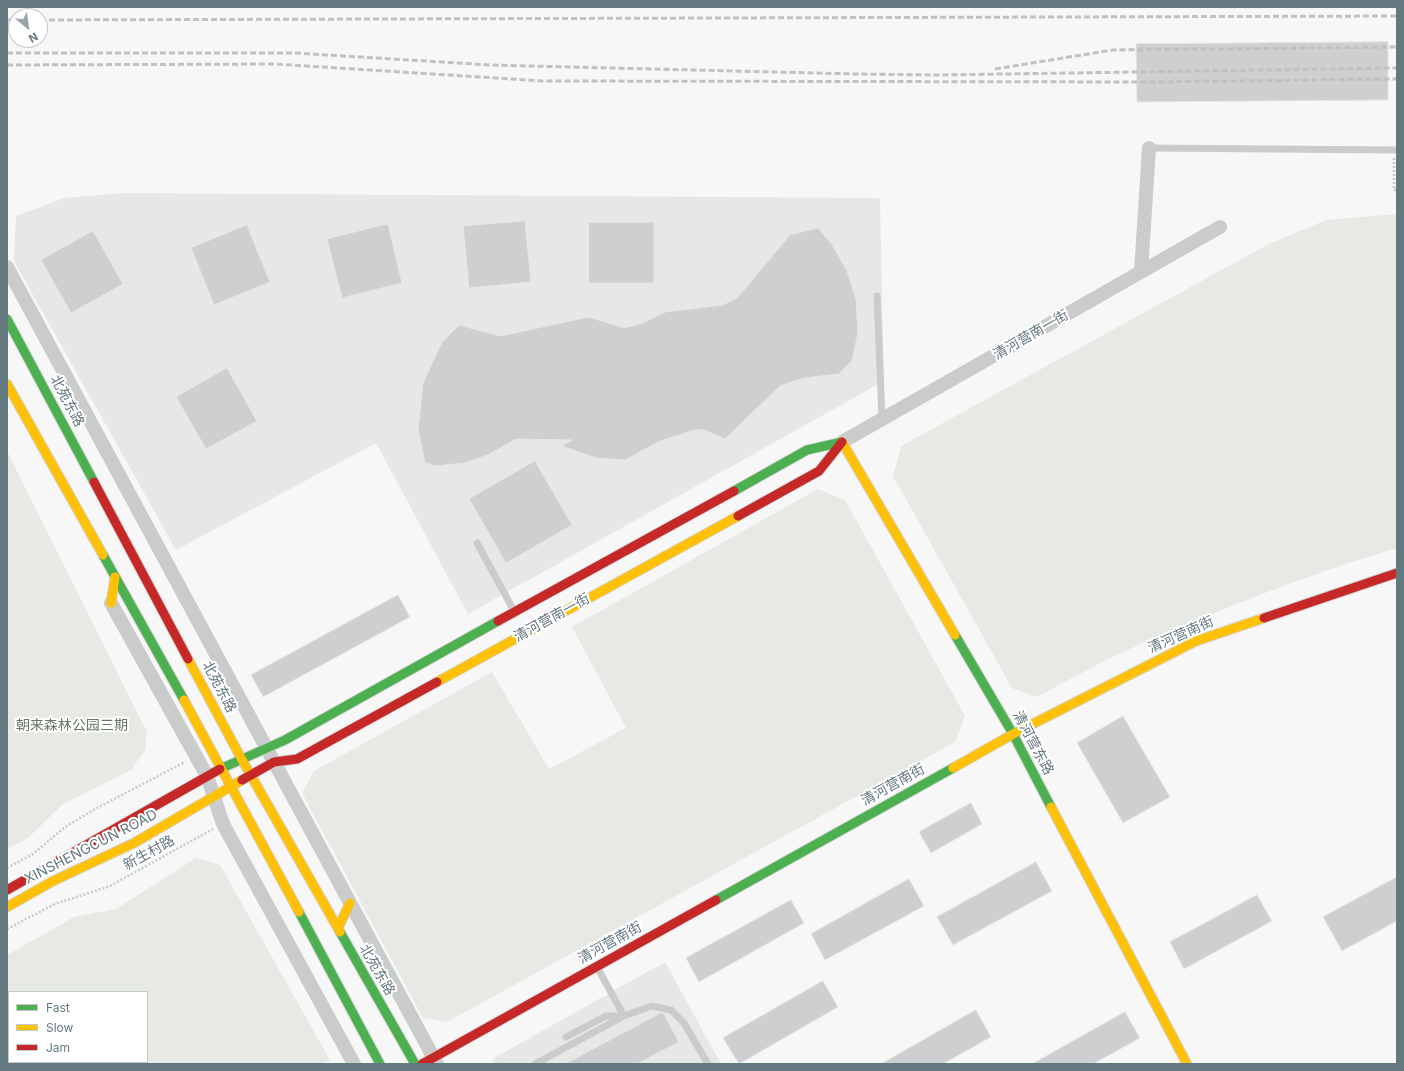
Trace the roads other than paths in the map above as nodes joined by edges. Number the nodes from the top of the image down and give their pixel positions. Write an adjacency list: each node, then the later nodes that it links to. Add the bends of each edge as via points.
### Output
1 (1149, 148): 2 (lane); 5 (street)
2 (1396, 150)
3 (1220, 227): 5 (street, 清河营南一街)
4 (7, 267): 17 (street)
5 (1141, 272): 9 (street, 清河营南一街)
6 (877, 296): 9 (lane)
7 (7, 319): 18 (street, 北苑东路)
8 (7, 384): 13 (street)
9 (882, 419): 10 (street, 清河营南一街)
10 (842, 442): 15 (street, 清河营南一街, via 807,450); 16 (street, 清河营东路); 19 (street, 清河营南一街, via 816,473 297,759)
11 (476, 543): 15 (lane)
12 (1397, 573): 16 (street, 清河营南街, via 1196,641)
13 (115, 577): 14 (street); 20 (street)
14 (111, 603): 22 (street)
15 (514, 612): 17 (street, 清河营南一街, via 285,740)
16 (1013, 734): 29 (street, 清河营南街); 38 (street, 清河营东路)
17 (266, 747): 18 (street, 清河营南一街); 19 (street)
18 (241, 758): 20 (street, XINSHENGCUN ROAD); 21 (street, 北苑东路)
19 (274, 762): 21 (street, 清河营南一街); 26 (street)
20 (222, 768): 22 (street, XINSHENGCUN ROAD); 23 (street)
21 (250, 775): 23 (street, XINSHENGCUN ROAD); 28 (street, 北苑东路)
22 (206, 776): 24 (street); 25 (street, XINSHENGCUN ROAD)
23 (232, 786): 24 (street, XINSHENGCUN ROAD); 34 (street)
24 (214, 795): 27 (street, XINSHENGCUN ROAD, via 134,843 53,881); 33 (street, via 223,824)
25 (7, 890)
26 (350, 903): 28 (street); 32 (street)
27 (7, 907)
28 (338, 928): 35 (street, 北苑东路)
29 (597, 966): 30 (lane); 32 (street, 清河营南街)
30 (624, 1016): 31 (lane, via 606,1016); 36 (lane); 37 (lane, via 652,1006 671,1010 684,1023)
31 (566, 1037)
32 (431, 1062)
33 (354, 1064)
34 (380, 1064)
35 (415, 1064)
36 (535, 1064)
37 (708, 1064)
38 (1187, 1064)

